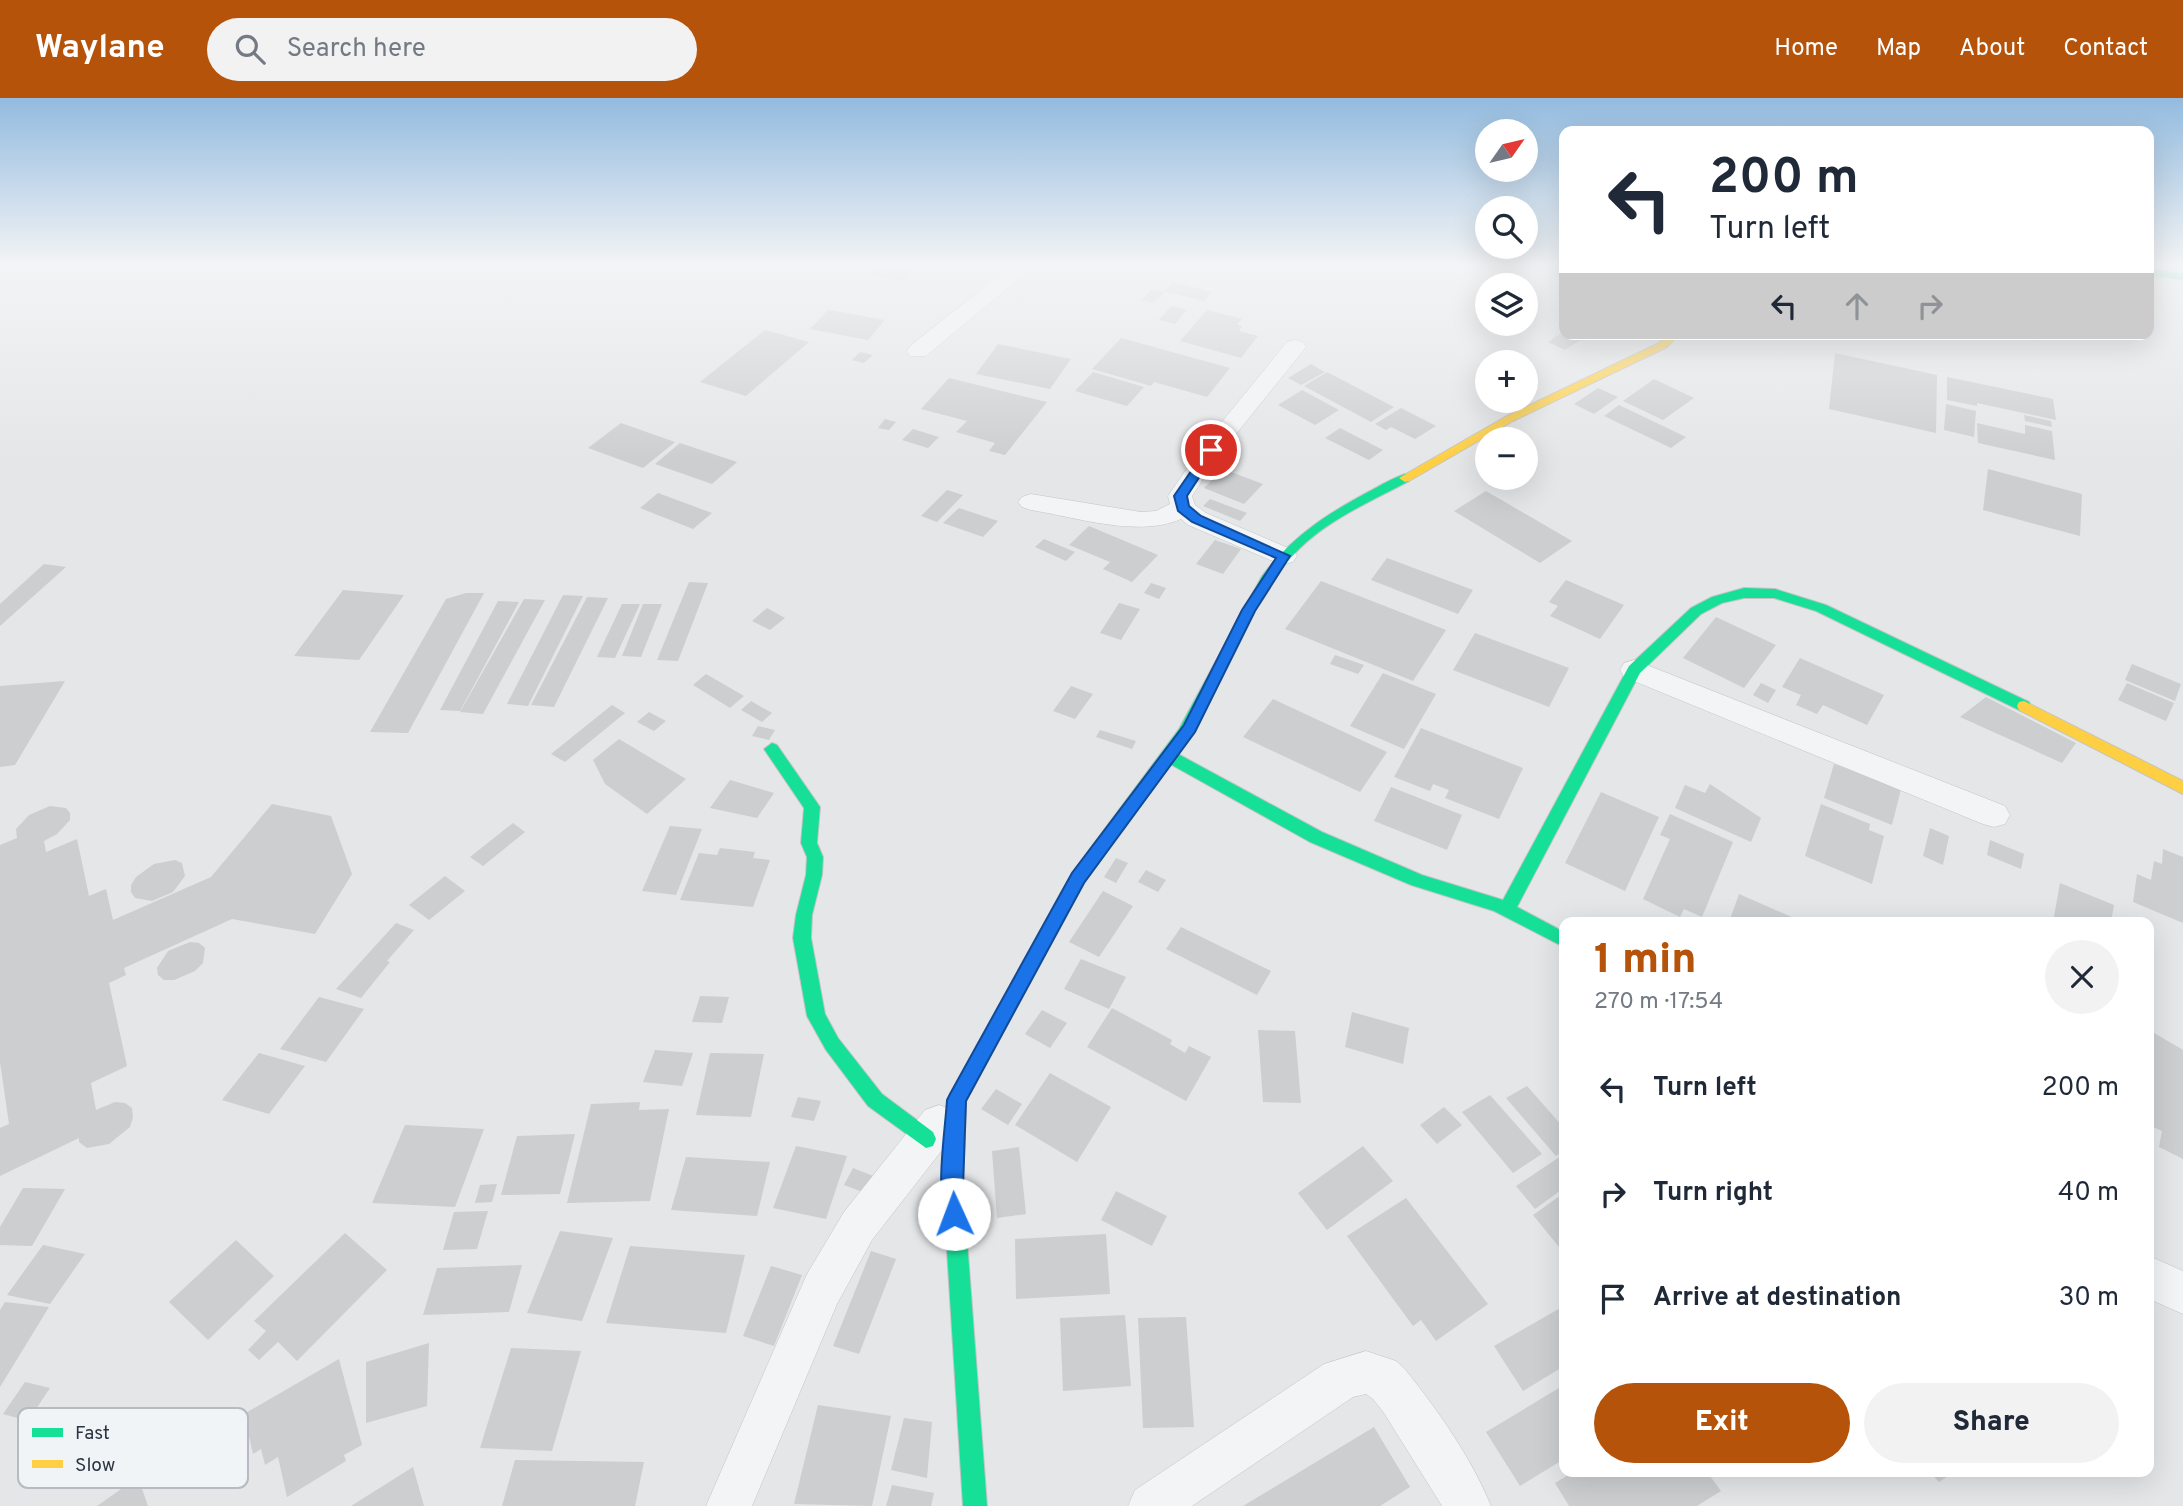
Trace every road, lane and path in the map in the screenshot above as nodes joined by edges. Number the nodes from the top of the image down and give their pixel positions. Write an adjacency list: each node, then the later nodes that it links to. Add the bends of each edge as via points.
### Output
1 (946, 329): 4 (street)
2 (1667, 340): 7 (main road, via 1510,419 1321,525)
3 (1295, 348): 6 (street, via 1211,450 1180,496)
4 (918, 351)
5 (1031, 502): 6 (street, via 1141,520 1161,519)
6 (1183, 508): 7 (street, via 1197,519)
7 (1284, 556): 10 (main road, via 1248,610 1190,728)
8 (1634, 670): 11 (main road, via 1696,611 1744,593 1775,594 1821,608); 12 (street); 13 (main road)
9 (772, 749): 16 (main road, via 812,807 809,843 815,856 814,875 802,938 816,1016 875,1100)
10 (1168, 757): 13 (main road, via 1316,837 1417,880); 15 (main road, via 1078,878)
11 (2183, 788)
12 (1994, 816)
13 (1507, 909): 14 (main road)
14 (1559, 937)
15 (957, 1100): 16 (street); 20 (main road, via 953,1187)
16 (926, 1139): 19 (street, via 858,1226 822,1289)
17 (2154, 1280): 18 (street)
18 (2183, 1293)
19 (729, 1506)
20 (975, 1506)
21 (1151, 1506): 22 (street, via 1340,1380 1363,1371 1382,1376)
22 (1468, 1506)

